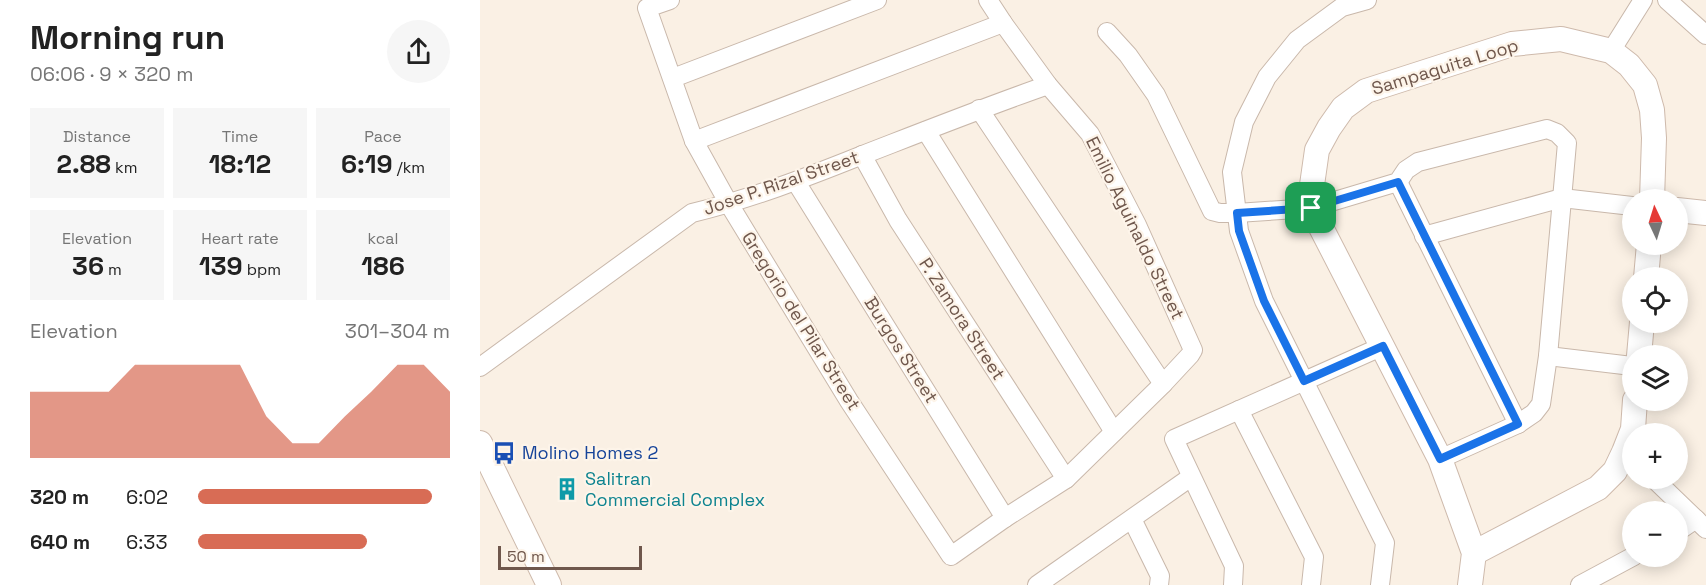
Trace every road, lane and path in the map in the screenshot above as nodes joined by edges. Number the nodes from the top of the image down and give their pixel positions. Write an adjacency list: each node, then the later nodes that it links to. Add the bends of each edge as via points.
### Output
1 (670, 0): 11 (street, Gregorio del Pilar Street, via 648,8)
2 (877, 0): 11 (street)
3 (988, 0): 7 (street, Emilio Aguinaldo Street)
4 (1367, 0): 25 (street, via 1342,7 1297,40 1267,77 1244,122 1232,172)
5 (1642, 0): 10 (street)
6 (1667, 0): 9 (street)
7 (1003, 23): 12 (street, Emilio Aguinaldo Street); 15 (street)
8 (1107, 32): 25 (street, via 1156,95 1212,211)
9 (1706, 35)
10 (1611, 51): 19 (street, Sampaguita Loop, via 1645,85 1654,138); 23 (street, Sampaguita Loop, via 1561,39 1512,44 1366,91 1343,108 1317,150)
11 (673, 78): 15 (street, Gregorio del Pilar Street)
12 (1048, 85): 13 (street, Jose P. Rizal Street); 33 (street, Emilio Aguinaldo Street, via 1090,134 1191,344 1190,355)
13 (979, 109): 14 (street, Jose P. Rizal Street); 33 (street)
14 (926, 131): 16 (street, Jose P. Rizal Street); 36 (street)
15 (694, 141): 21 (street, Gregorio del Pilar Street)
16 (862, 155): 17 (street, Jose P. Rizal Street); 41 (street, P. Zamora Street, via 898,220)
17 (796, 182): 21 (street, Jose P. Rizal Street); 43 (street, Burgos Street)
18 (1398, 182): 20 (street, via 1418,162 1547,129 1567,143); 23 (street); 27 (street)
19 (1652, 189)
20 (1562, 198): 22 (street); 27 (street); 29 (street)
21 (729, 204): 31 (street, Jose P. Rizal Street, via 692,213); 43 (street, Gregorio del Pilar Street, via 849,401 951,556)
22 (1622, 205)
23 (1311, 208): 25 (street); 28 (street)
24 (1688, 211): 26 (street)
25 (1237, 213): 32 (street, via 1239,231 1264,301)
26 (1706, 213)
27 (1424, 236): 35 (street)
28 (1383, 346): 32 (street); 38 (street)
29 (1548, 356): 30 (street); 35 (street, via 1541,404)
30 (1622, 365)
31 (480, 367)
32 (1304, 381): 34 (street); 53 (street, via 1385,543)
33 (1163, 384): 36 (street)
34 (1239, 410): 40 (street, via 1174,439); 52 (street, via 1314,557)
35 (1518, 424): 38 (street)
36 (1114, 432): 41 (street)
37 (480, 443): 48 (street)
38 (1440, 459): 46 (street)
39 (1622, 462): 46 (street, via 1598,488)
40 (1191, 477): 44 (street); 51 (street, via 1234,566)
41 (1066, 479): 43 (street)
42 (1664, 489): 45 (street)
43 (1005, 518)
44 (1132, 519): 49 (street); 50 (street, via 1160,576)
45 (1701, 524)
46 (1474, 553): 54 (street)
47 (1622, 562): 55 (street)
48 (549, 585)
49 (1037, 585)
50 (1159, 585)
51 (1233, 585)
52 (1311, 585)
53 (1380, 585)
54 (1470, 585)
55 (1580, 585)

